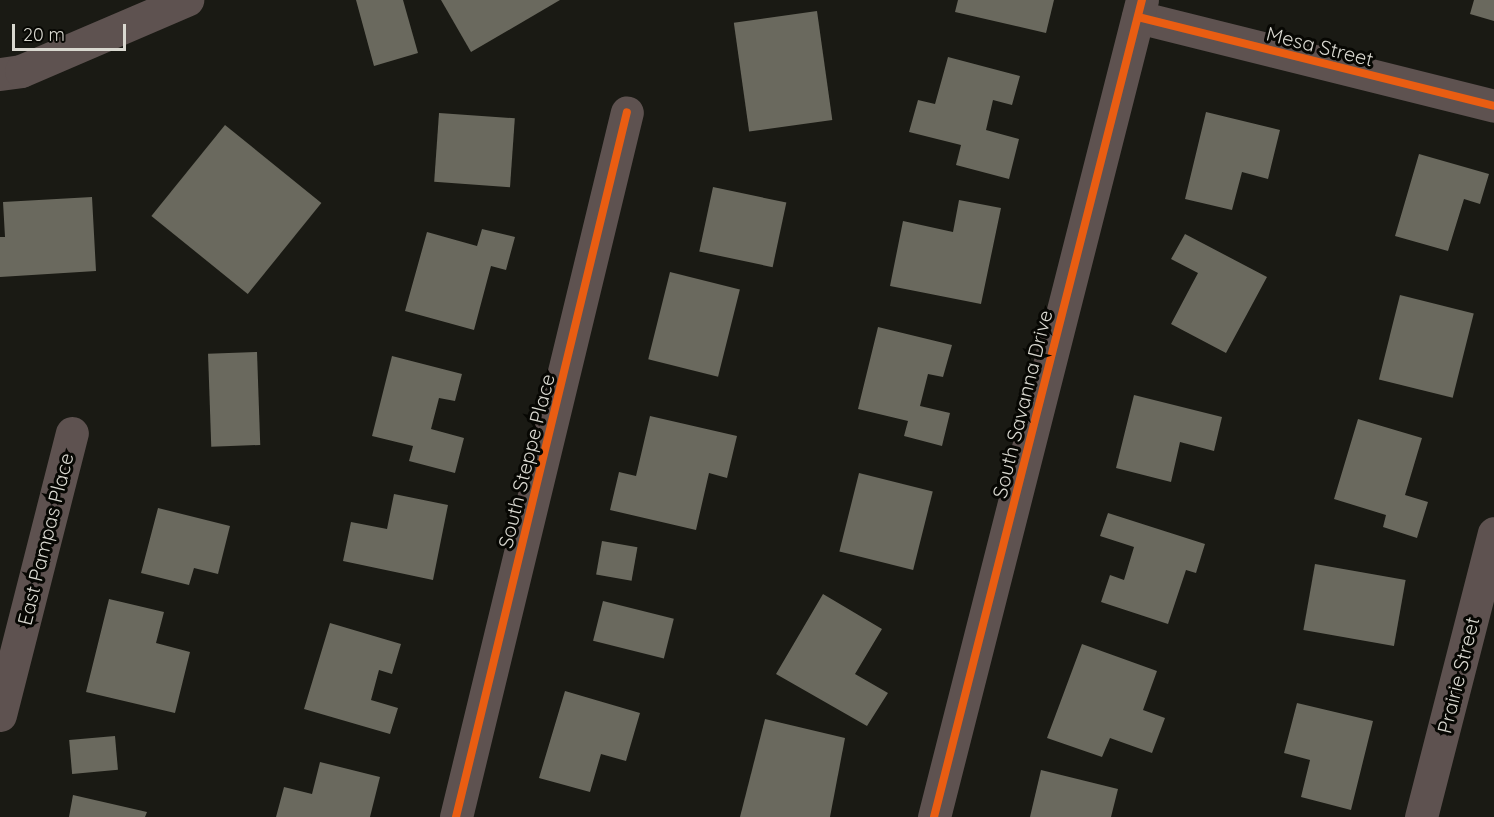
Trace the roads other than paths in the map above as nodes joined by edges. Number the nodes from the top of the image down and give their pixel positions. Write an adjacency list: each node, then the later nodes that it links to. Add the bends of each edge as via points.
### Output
1 (187, 0): 3 (street, via 21,71)
2 (1140, 9): 4 (street, Mesa Street); 10 (street, South Savanna Drive)
3 (0, 74)
4 (1494, 106)
5 (627, 112): 9 (street, South Steppe Place)
6 (72, 433): 8 (street, East Pampas Place)
7 (1494, 533): 11 (street, Prairie Street)
8 (0, 715)
9 (456, 817)
10 (934, 817)
11 (1421, 817)

